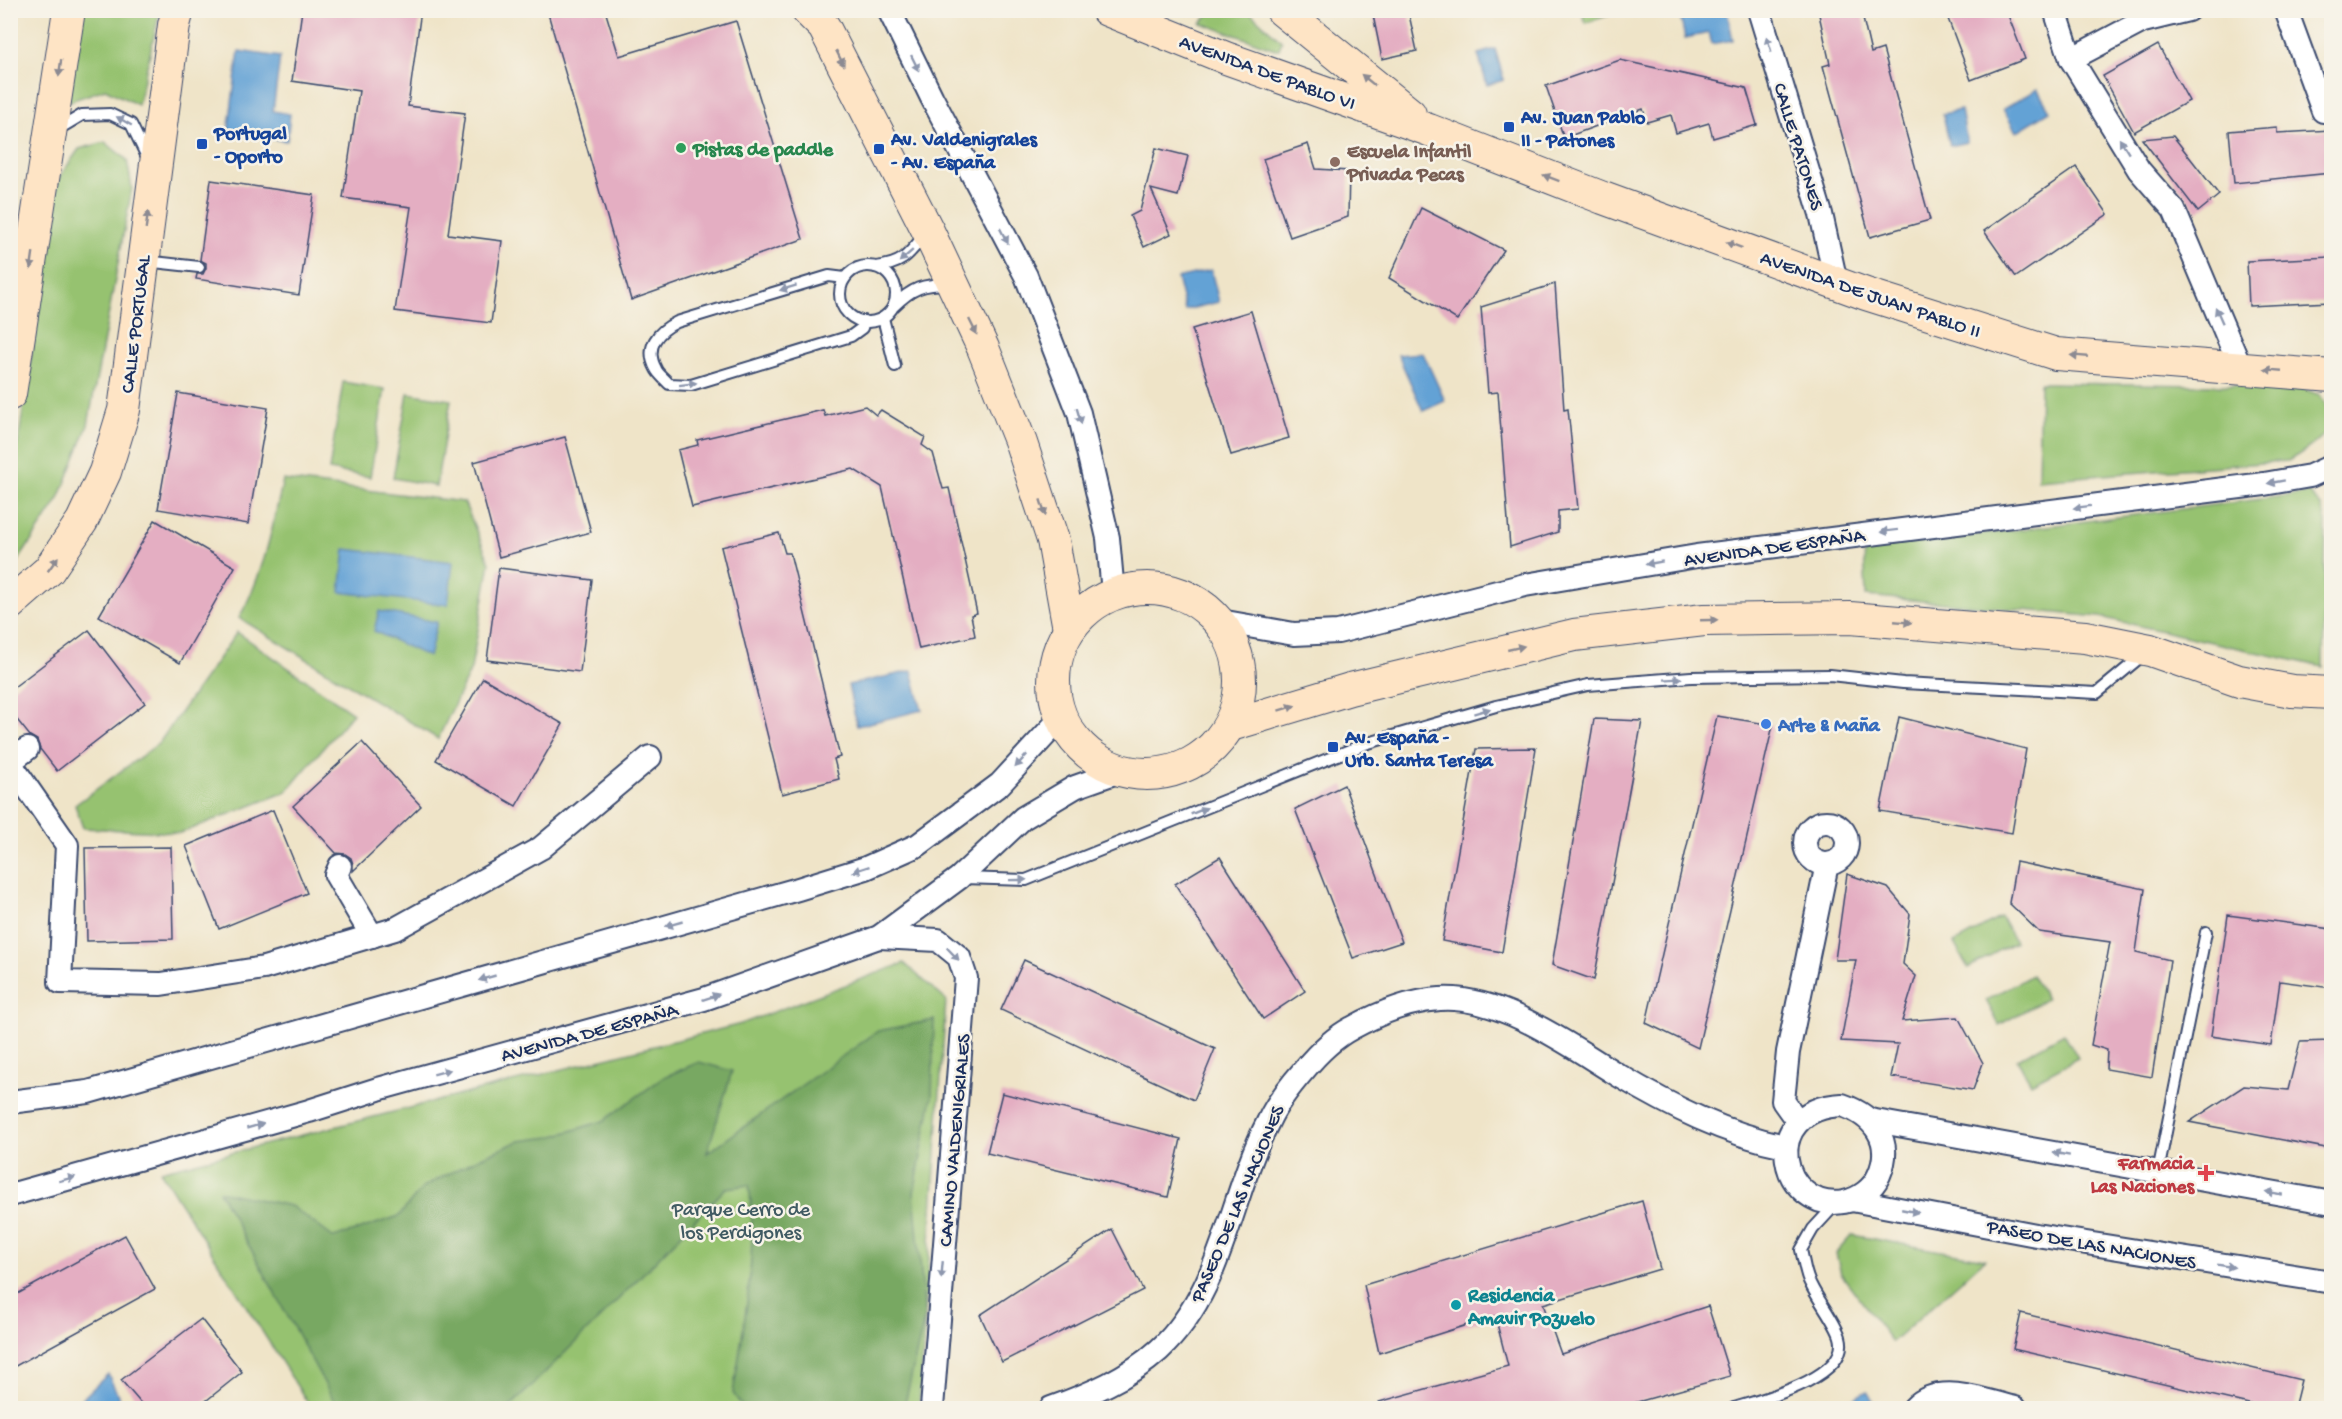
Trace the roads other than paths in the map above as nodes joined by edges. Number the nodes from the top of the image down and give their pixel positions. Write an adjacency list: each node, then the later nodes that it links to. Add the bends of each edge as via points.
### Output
1 (69, 10): 15 (main road, one-way to 15)
2 (178, 10): 16 (main road, CALLE PORTUGAL)
3 (807, 10): 17 (main road, one-way to 17, via 824,27)
4 (889, 10): 32 (street, one-way to 32, via 1026,276 1079,412 1107,538)
5 (1161, 10): 11 (main road)
6 (1282, 10): 14 (main road, one-way to 6)
7 (1758, 10): 22 (street, CALLE PATONES, one-way to 7, via 1821,214)
8 (2055, 10): 12 (street)
9 (2188, 10): 12 (street, via 2143,21)
10 (2286, 10): 13 (street, via 2323,111)
11 (1119, 15): 14 (main road, AVENIDA DE PABLO VI)
12 (2071, 59): 28 (street, one-way to 12, via 2174,210 2139,170)
13 (2331, 110)
14 (1429, 130): 22 (main road, AVENIDA DE JUAN PABLO II, one-way to 14)
15 (51, 134): 16 (lane, one-way to 15, via 131,124 110,114 82,115); 30 (main road, one-way to 30)
16 (154, 170): 18 (main road, CALLE PORTUGAL, one-way to 16)
17 (928, 231): 20 (lane, one-way to 20, via 906,258 894,265); 23 (main road)
18 (142, 261): 19 (lane); 33 (main road, CALLE PORTUGAL, one-way to 18, via 49,570 82,522 105,472 124,410)
19 (199, 267)
20 (876, 267): 21 (lane, via 860,267); 24 (lane, via 894,282)
21 (845, 278): 26 (lane, via 841,287 843,305 848,313); 26 (lane, one-way to 26, via 829,276 677,322 661,330 652,347 655,368 669,384 691,385 851,336 862,328)
22 (1836, 282): 28 (main road, AVENIDA DE JUAN PABLO II, one-way to 22, via 2056,354)
23 (953, 284): 24 (lane, via 924,286 908,292); 35 (main road, one-way to 35, via 983,348 1040,497 1053,540)
24 (893, 306): 25 (lane)
25 (883, 318): 26 (lane); 27 (lane)
26 (864, 321)
27 (895, 366)
28 (2241, 369): 29 (main road, AVENIDA DE JUAN PABLO II, one-way to 28)
29 (2331, 376)
30 (10, 394)
31 (2331, 466): 34 (street, AVENIDA DE ESPAÑA, one-way to 34, via 2310,476 2264,484 1697,556 1525,585 1338,632 1294,634)
32 (1113, 593): 34 (main road, via 1152,587 1190,597); 35 (main road)
33 (10, 604)
34 (1220, 621): 39 (main road, via 1237,653 1241,690)
35 (1069, 629): 38 (main road, via 1054,673)
36 (2150, 650): 37 (main road, via 2239,681 2292,691); 39 (main road, one-way to 36, via 1350,689 1574,634 1704,620 1850,618 2085,637); 45 (lane, one-way to 36, via 1026,880 1365,744 1496,706 1588,685 1692,677 1830,675 1903,683 2097,693)
37 (2331, 693)
38 (1061, 718): 42 (main road, via 1085,751); 49 (street, one-way to 49, via 1000,784 918,845 866,868 88,1092)
39 (1231, 725): 42 (main road, via 1211,750 1184,768 1152,775)
40 (16, 758): 47 (street, via 67,845 60,982 161,984 264,968)
41 (650, 758): 47 (street, via 541,848 395,929)
42 (1120, 771): 45 (street, AVENIDA DE ESPAÑA, via 1075,787 1023,818)
43 (1827, 864): 51 (street, via 1787,1062 1783,1101)
44 (340, 866): 47 (street, via 336,875)
45 (959, 878): 48 (street, AVENIDA DE ESPAÑA)
46 (2206, 932): 53 (lane)
47 (372, 936)
48 (879, 937): 54 (street, AVENIDA DE ESPAÑA, one-way to 48, via 705,999); 58 (street, CAMINO VALDENIGRIALES, one-way to 58, via 938,940 958,957 966,978)
49 (10, 1102)
50 (1870, 1120): 51 (street, via 1842,1105 1819,1108); 53 (street, one-way to 50); 55 (street, via 1880,1133 1883,1165 1866,1192)
51 (1798, 1122): 52 (street)
52 (1785, 1146): 55 (street, PASEO DE LAS NACIONES, via 1788,1168 1806,1194 1820,1201); 59 (street, PASEO DE LAS NACIONES, via 1762,1142 1684,1112 1559,1037 1512,1015 1478,1004 1442,999 1405,1005 1349,1029 1325,1046 1284,1094 1267,1122 1212,1272 1180,1325 1159,1350 1129,1373 1092,1393)
53 (2158, 1172): 56 (street, one-way to 53)
54 (10, 1195)
55 (1845, 1202): 57 (street, PASEO DE LAS NACIONES, one-way to 57); 60 (lane, via 1813,1229 1801,1250 1809,1282 1841,1338 1840,1354 1827,1369 1792,1389)
56 (2331, 1203)
57 (2331, 1282)
58 (932, 1408)
59 (1051, 1408)
60 (1734, 1408)
61 (1914, 1408): 62 (street, via 1927,1398 1962,1395)
62 (2015, 1408)

